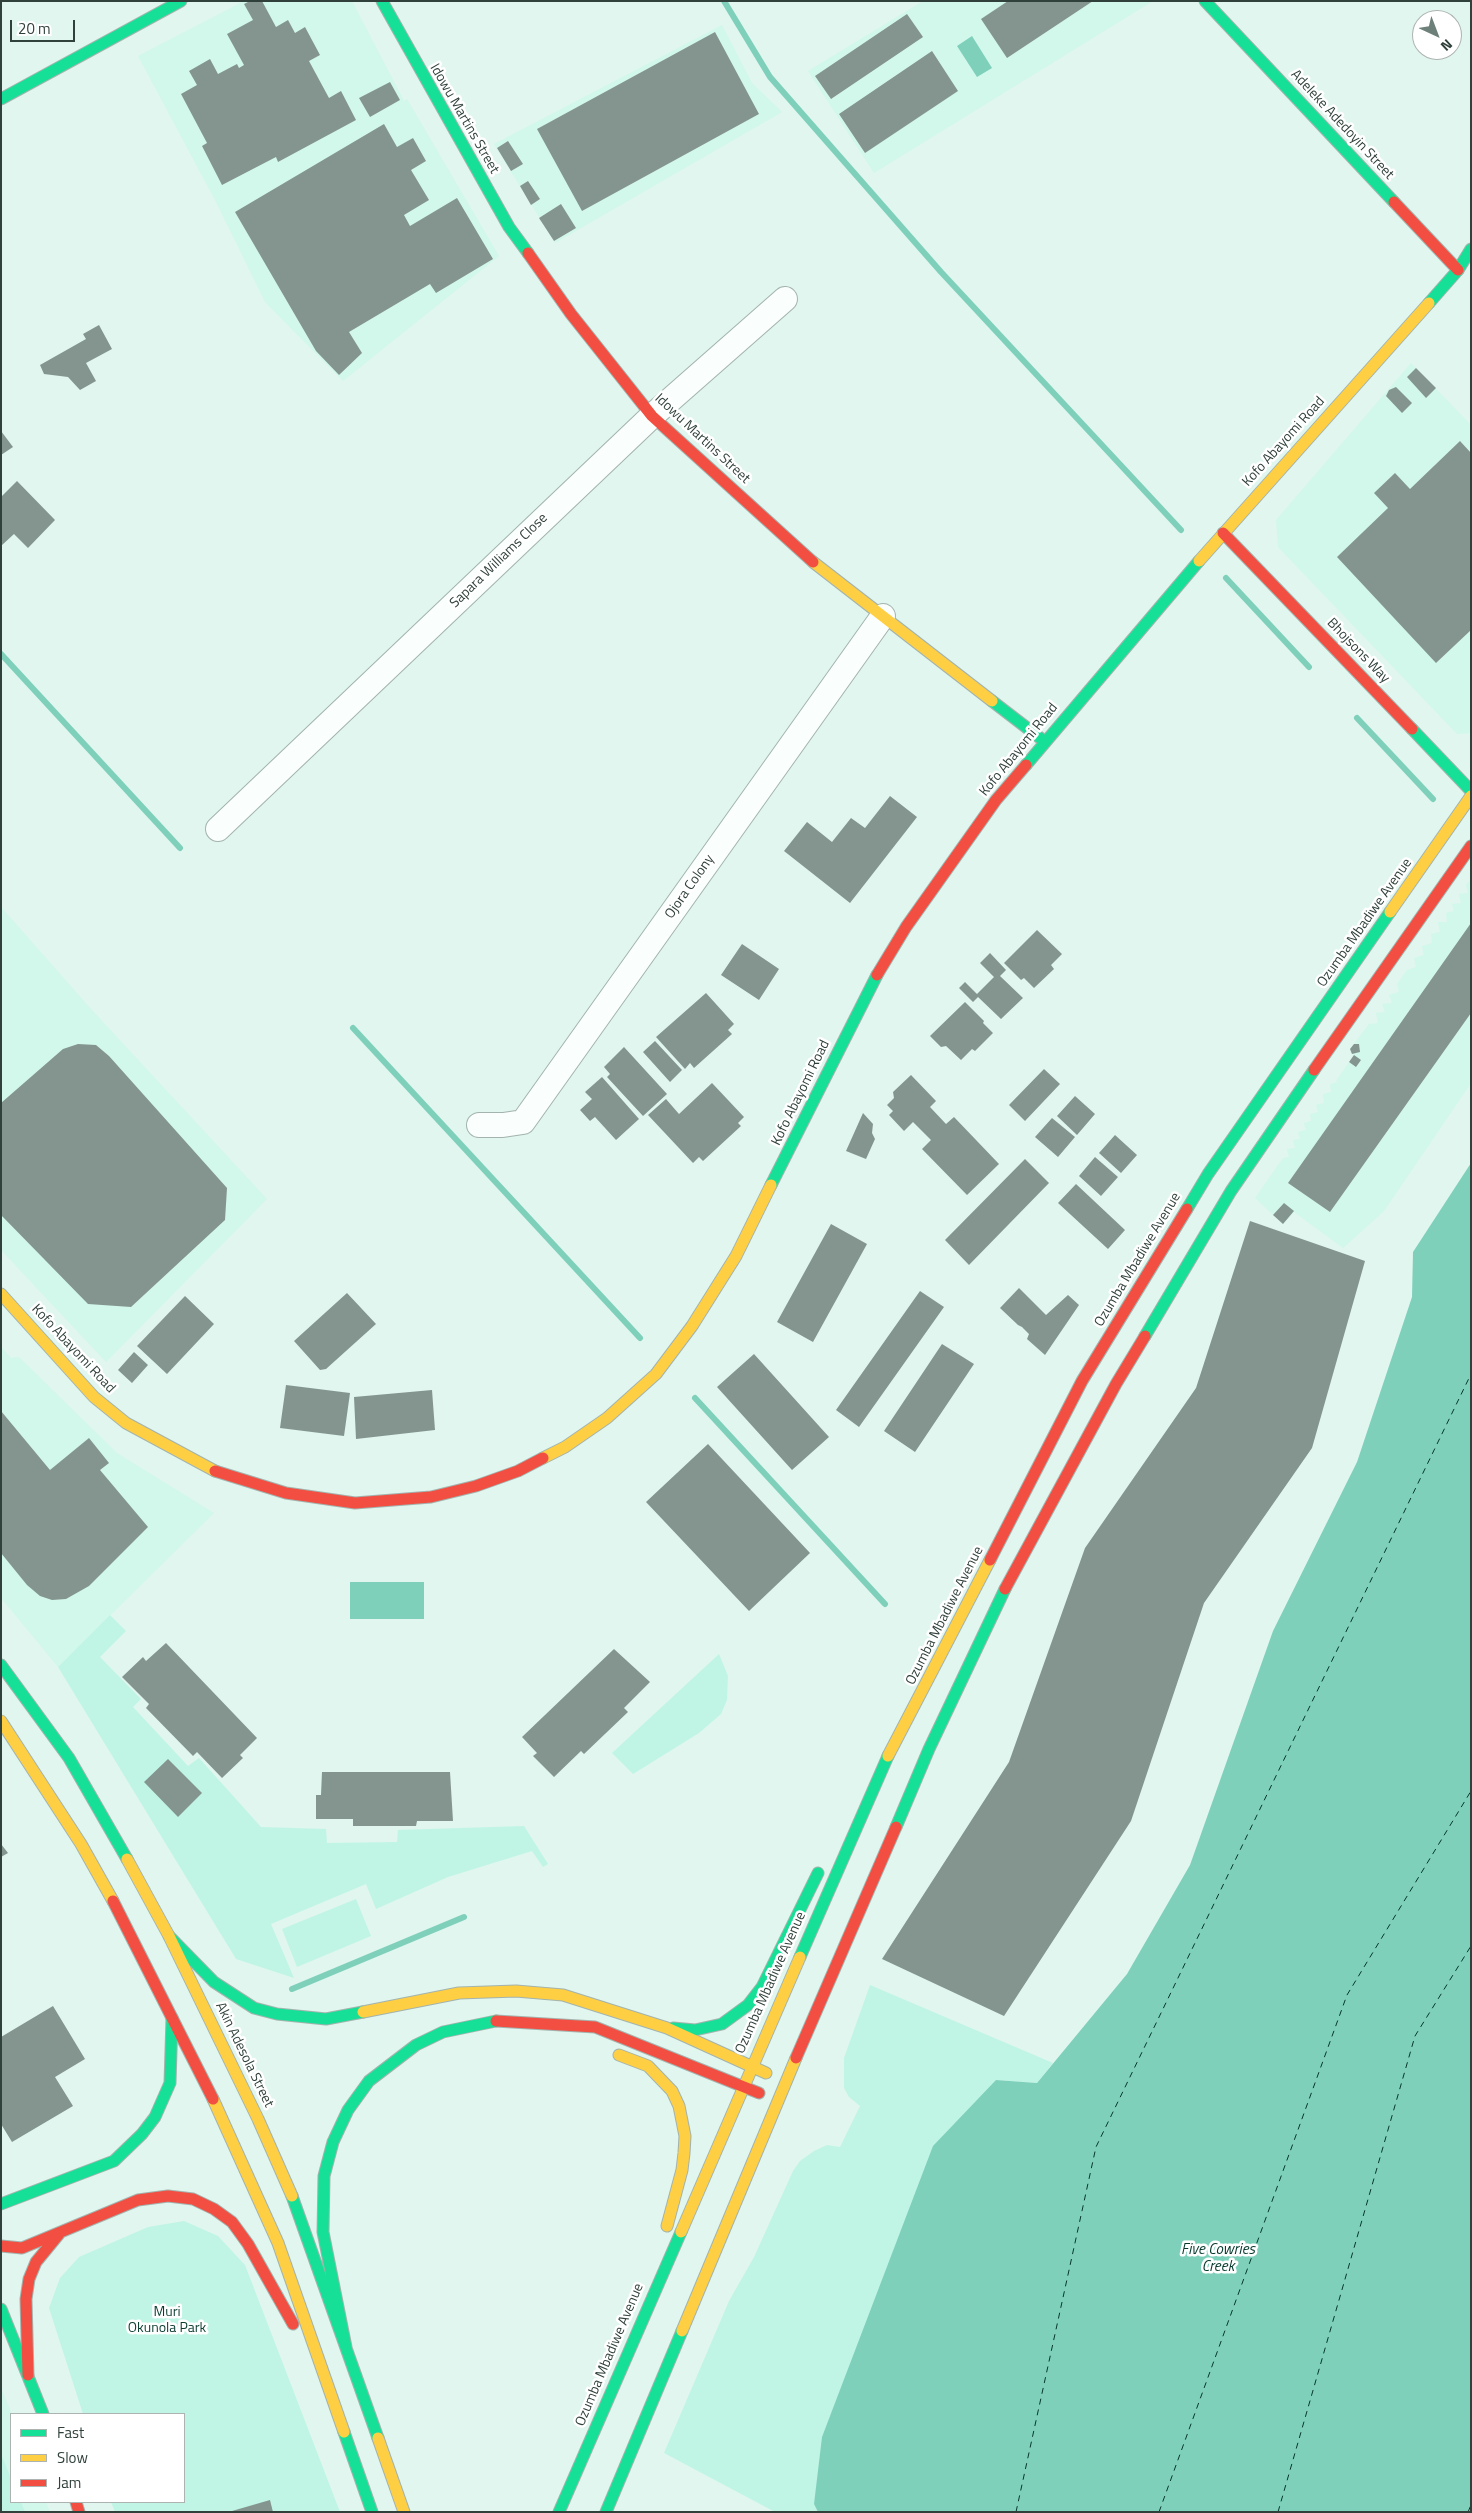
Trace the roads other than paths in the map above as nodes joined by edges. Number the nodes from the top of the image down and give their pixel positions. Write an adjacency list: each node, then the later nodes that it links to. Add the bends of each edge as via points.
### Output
1 (181, 1): 4 (main road)
2 (382, 1): 8 (main road, Idowu Martins Street, via 509,226 570,314)
3 (1205, 1): 6 (main road, Adeleke Adedoyin Street)
4 (1, 99)
5 (1471, 249): 6 (main road, Kofo Abayomi Road)
6 (1458, 270): 9 (main road, Kofo Abayomi Road)
7 (785, 299): 8 (street, Sapara Williams Close)
8 (652, 416): 10 (main road, Idowu Martins Street, via 805,556); 14 (street, Sapara Williams Close)
9 (1223, 533): 11 (main road, Kofo Abayomi Road); 12 (main road, Bhojsons Way)
10 (883, 616): 11 (main road, Idowu Martins Street); 16 (street, Ojora Colony, via 523,1122)
11 (1044, 741): 17 (main road, Kofo Abayomi Road, via 996,800 906,927 871,985 736,1256 692,1326 656,1374 607,1418 565,1447 518,1471 431,1497 355,1503 306,1497 255,1485 208,1468 126,1423 94,1397)
12 (1471, 791)
13 (1471, 796): 20 (main road, Ozumba Mbadiwe Avenue, via 1208,1174 1082,1381)
14 (218, 829)
15 (1471, 846): 30 (main road, via 1231,1191 1116,1384 1004,1592 930,1749)
16 (479, 1124)
17 (1, 1294)
18 (1, 1665): 23 (main road, Akin Adesola Street, via 94,1798)
19 (1, 1721): 24 (main road, via 80,1844)
20 (884, 1766): 21 (main road); 29 (main road, Ozumba Mbadiwe Avenue)
21 (837, 1841)
22 (822, 1866): 26 (main road, via 762,1987 748,2004 722,2024 694,2030)
23 (169, 1936): 26 (main road, via 214,1982 254,2008 277,2014 326,2019 459,1994 516,1991 563,1995); 38 (main road, Akin Adesola Street, via 294,2200)
24 (172, 2014): 33 (main road, via 170,2083 155,2117 142,2134 114,2161); 40 (main road, via 232,2136 270,2226)
25 (561, 2026): 27 (main road); 31 (main road, via 595,2027 617,2034); 38 (main road, via 498,2021 443,2032 394,2059 369,2081 348,2110 333,2142 324,2176 323,2232)
26 (667, 2028): 29 (main road)
27 (585, 2039)
28 (609, 2051): 36 (main road, via 648,2066 672,2091 679,2106 685,2136 684,2153 663,2242)
29 (751, 2066): 30 (main road); 31 (main road, Ozumba Mbadiwe Avenue)
30 (786, 2082): 32 (main road)
31 (743, 2086): 32 (main road); 36 (main road, Ozumba Mbadiwe Avenue)
32 (778, 2102): 45 (main road)
33 (1, 2204)
34 (62, 2232): 35 (main road, via 22,2248); 39 (main road, via 36,2262 29,2279 26,2299); 40 (main road, via 138,2200 168,2196 193,2199 214,2209 232,2222 248,2244)
35 (1, 2246)
36 (659, 2279): 44 (main road, Ozumba Mbadiwe Avenue)
37 (1, 2309): 39 (main road)
38 (346, 2347): 43 (main road, Akin Adesola Street)
39 (28, 2375): 41 (main road)
40 (327, 2383): 42 (main road)
41 (43, 2413)
42 (370, 2507)
43 (404, 2512)
44 (559, 2512)
45 (606, 2512)

